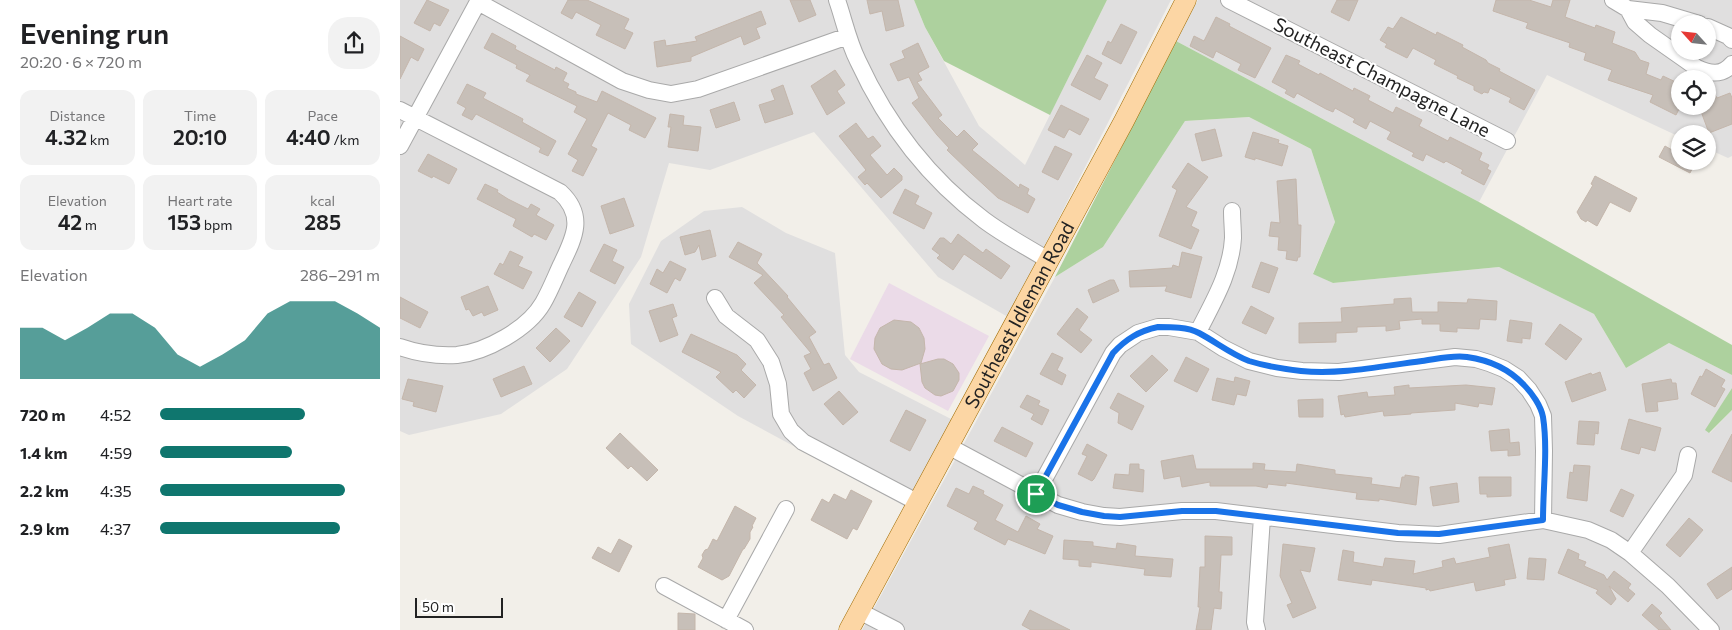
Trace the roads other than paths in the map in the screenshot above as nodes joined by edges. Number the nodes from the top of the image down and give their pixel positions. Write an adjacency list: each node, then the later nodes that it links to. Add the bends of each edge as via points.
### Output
1 (837, 0): 9 (street)
2 (1186, 0): 17 (main road, Southeast Idleman Road)
3 (1229, 0): 14 (street, Southeast Champagne Lane)
4 (1613, 0): 6 (street)
5 (479, 1): 9 (street, via 622,81 671,94 698,89); 13 (street)
6 (1628, 9): 7 (street); 11 (street, via 1635,22 1650,35 1705,72 1718,73)
7 (1671, 16)
8 (1716, 31): 10 (street)
9 (848, 36): 17 (street, via 881,105 918,158 984,220)
10 (1732, 40)
11 (1732, 64)
12 (400, 110): 13 (street)
13 (416, 118): 15 (street); 20 (street, via 560,192 573,208 576,220 574,237 543,304 520,328 482,348 455,355)
14 (1507, 141)
15 (400, 146)
16 (1232, 211): 19 (street, via 1233,239 1226,274)
17 (1048, 260): 21 (main road, Southeast Idleman Road)
18 (715, 298): 24 (street, via 726,316 757,340 771,362 778,384 781,414 791,431 803,442)
19 (1198, 332): 23 (street, via 1158,327 1138,333 1120,345 1108,361); 27 (street, via 1249,360 1277,368 1339,372 1455,357 1476,359 1504,369 1529,390 1543,416)
20 (400, 347)
21 (948, 446): 23 (street); 24 (main road, Southeast Idleman Road)
22 (1688, 455): 28 (street, via 1684,475)
23 (1036, 494): 26 (street, via 1074,510 1104,516 1216,511)
24 (917, 502): 30 (main road, Southeast Idleman Road)
25 (786, 509): 31 (street)
26 (1262, 517): 27 (street, via 1398,533 1439,534); 35 (street, via 1255,622)
27 (1543, 520): 28 (street, via 1588,530 1611,540)
28 (1630, 554): 36 (street, via 1668,586)
29 (664, 586): 31 (street)
30 (859, 611): 33 (main road, Southeast Idleman Road); 34 (street)
31 (726, 620): 32 (street)
32 (745, 630)
33 (849, 630)
34 (896, 630)
35 (1258, 630)
36 (1711, 630)

